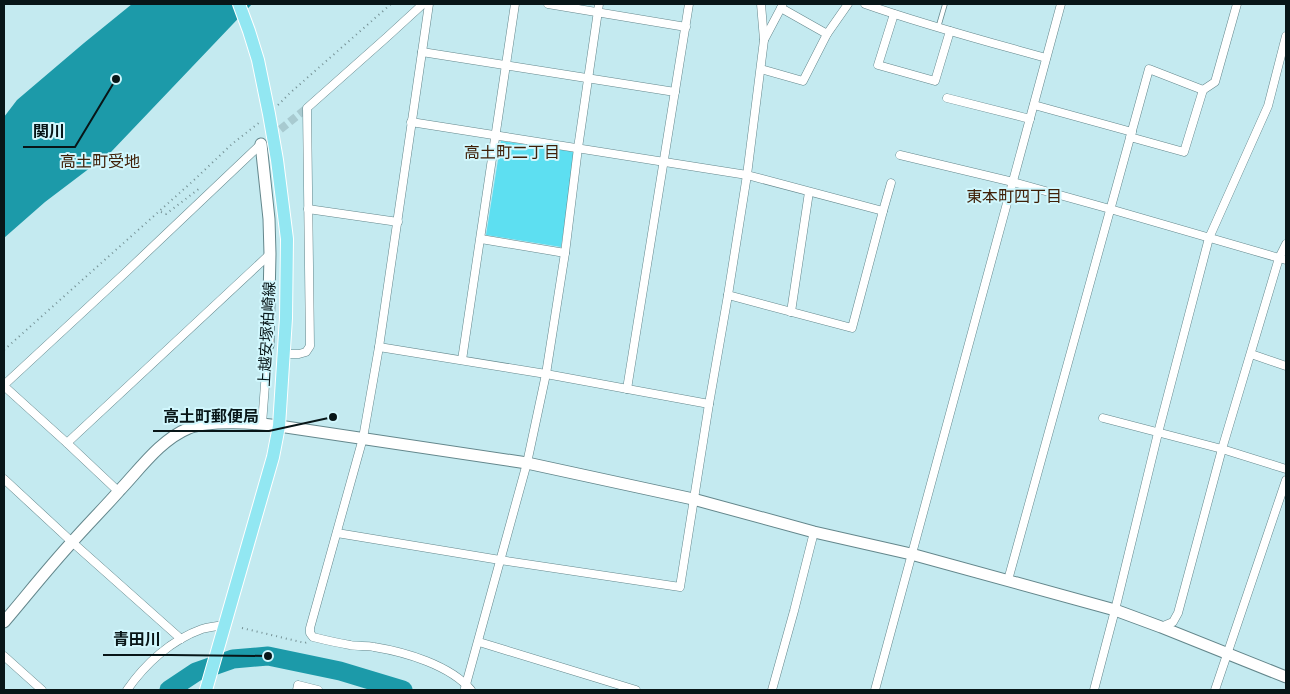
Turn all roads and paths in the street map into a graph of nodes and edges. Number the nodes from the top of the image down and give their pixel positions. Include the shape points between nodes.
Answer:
1 (239, 4) edge
2 (391, 4) edge
3 (423, 4) edge
4 (429, 4) edge
5 (515, 4) edge
6 (548, 4) edge
7 (599, 4) edge
8 (689, 4) edge
9 (761, 4) edge
10 (848, 4) edge
11 (865, 4) edge
12 (945, 4) edge
13 (1061, 4) edge
14 (1237, 4) edge
15 (782, 6) edge
16 (598, 12) junction
17 (894, 14) junction
18 (686, 27) junction
19 (938, 28) junction
20 (950, 31) junction
21 (828, 34) junction
22 (1286, 36) edge
23 (764, 40) junction
24 (422, 52) junction
25 (1046, 58) junction
26 (506, 66) junction
27 (761, 69) junction
28 (588, 78) junction
29 (1202, 90) junction
30 (675, 92) junction
31 (946, 98) dead end
32 (1034, 106) junction
33 (269, 114) junction
34 (1030, 119) junction
35 (411, 122) junction
36 (1131, 134) junction
37 (496, 135) junction
38 (262, 144) joint
39 (578, 148) junction
40 (900, 155) dead end
41 (663, 161) junction
42 (747, 175) junction
43 (1013, 182) junction
44 (891, 183) dead end
45 (201, 188) dead end
46 (809, 192) junction
47 (308, 209) junction
48 (1110, 209) junction
49 (884, 211) junction
50 (161, 212) dead end
51 (398, 222) junction
52 (1209, 238) junction
53 (481, 239) junction
54 (1286, 244) edge
55 (564, 253) junction
56 (270, 254) junction
57 (1283, 260) edge
58 (728, 295) junction
59 (791, 312) junction
60 (268, 345) joint
61 (379, 347) junction
62 (4, 350) edge
63 (283, 354) junction
64 (1250, 354) junction
65 (462, 360) junction
66 (1286, 366) edge
67 (546, 374) junction
68 (4, 385) edge
69 (627, 389) junction
70 (709, 404) junction
71 (1103, 418) dead end
72 (262, 424) junction
73 (280, 426) junction
74 (1158, 433) junction
75 (363, 438) junction
76 (68, 443) junction
77 (1222, 449) junction
78 (528, 463) junction
79 (1286, 469) edge
80 (4, 479) edge
81 (1286, 480) edge
82 (119, 492) junction
83 (694, 499) junction
84 (814, 532) junction
85 (337, 533) junction
86 (72, 542) junction
87 (911, 554) junction
88 (500, 560) junction
89 (1008, 580) junction
90 (1115, 610) junction
91 (4, 622) edge
92 (225, 625) junction
93 (1161, 627) junction
94 (242, 628) dead end
95 (312, 637) junction
96 (182, 639) junction
97 (479, 642) junction
98 (1228, 653) junction
99 (4, 656) edge
100 (1286, 677) edge
101 (207, 687) edge
102 (467, 688) edge
103 (42, 690) edge
104 (128, 690) edge
105 (297, 690) edge
106 (318, 690) edge
107 (636, 690) edge
108 (772, 690) edge
109 (875, 690) edge
110 (1094, 690) edge
111 (1215, 690) edge

1 - 33 main road, 上越安塚柏崎線 via 254,46
2 - 33 path
3 - 47 street via 307,108
4 - 24 street
5 - 26 street
6 - 16 street
7 - 16 street
8 - 18 street
9 - 23 street
10 - 21 street
11 - 17 street
12 - 19 lane
13 - 25 street
14 - 29 street via 1215,82
15 - 21 street
15 - 23 street
16 - 18 street
16 - 28 street
17 - 19 street
17 - 20 street via 878,65 935,81
18 - 30 street
19 - 20 street
20 - 25 street
21 - 27 street via 803,81
22 - 52 street via 1268,106
23 - 27 street
24 - 26 street
24 - 35 street
25 - 32 street
26 - 28 street
26 - 37 street
27 - 42 street
28 - 30 street
28 - 39 street
29 - 36 street via 1184,152
29 - 36 street via 1149,69
30 - 41 street
31 - 34 street
32 - 34 street
32 - 36 street
33 - 62 path
33 - 63 main road, 上越安塚柏崎線 via 287,240
34 - 43 street
35 - 37 street
35 - 51 street
36 - 48 street
37 - 39 street
37 - 53 street
38 - 56 street
38 - 68 street
39 - 41 street
39 - 55 street
40 - 43 street
41 - 42 street
41 - 69 street
42 - 46 street
42 - 58 street
43 - 48 street
43 - 87 street
44 - 49 street
45 - 50 path via 166,214
46 - 49 street
46 - 59 street
47 - 51 street
47 - 63 street via 310,346 306,352
48 - 52 street
48 - 89 street
49 - 59 street via 852,328
51 - 61 street
52 - 57 street
52 - 74 street
53 - 55 street
53 - 65 street
54 - 57 street
55 - 67 street
56 - 60 street
56 - 76 street
57 - 64 street
58 - 59 street
58 - 70 street
60 - 72 street
61 - 65 street
61 - 75 street
63 - 73 main road, 上越安塚柏崎線
64 - 66 street
64 - 77 street
65 - 67 street
67 - 69 street
67 - 78 street
68 - 76 street
69 - 70 street
70 - 83 street
71 - 74 street
72 - 73 street
72 - 82 street via 215,424 188,428 169,439
73 - 75 street
73 - 92 main road, 上越安塚柏崎線
74 - 77 street
74 - 90 street
75 - 78 street
75 - 85 street
76 - 82 street
77 - 79 street
77 - 93 street via 1178,613 1173,622
78 - 83 street
78 - 88 street
80 - 86 street
81 - 98 street
82 - 86 street
83 - 84 street
83 - 88 street via 680,587
84 - 87 street
84 - 108 street
85 - 88 street
85 - 95 street via 310,628
86 - 91 street
86 - 96 street
87 - 89 street
87 - 109 street
88 - 97 street
89 - 90 street
90 - 93 street
90 - 110 street
92 - 96 street via 203,628
92 - 101 main road, 上越安塚柏崎線
93 - 98 street
94 - 95 path via 305,643
95 - 102 street via 353,646 373,646 422,660 453,674
96 - 104 street via 145,668
97 - 102 street
97 - 107 street
98 - 100 street
98 - 111 street
99 - 103 street
105 - 106 street via 298,685

